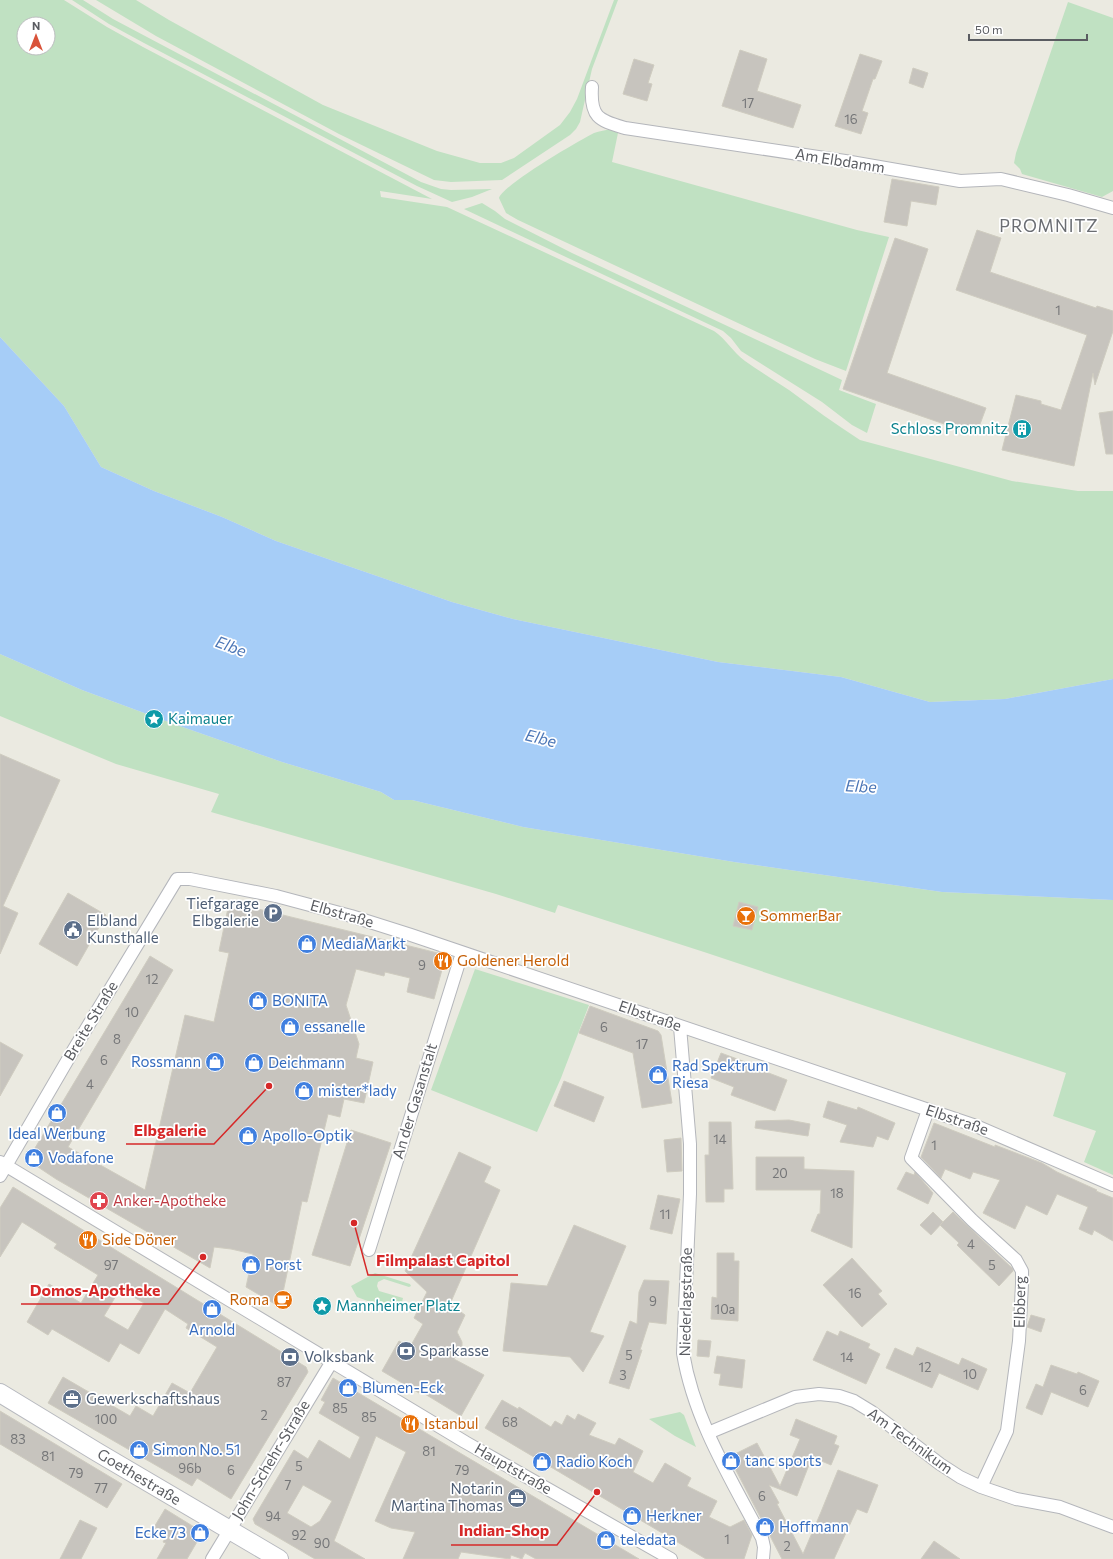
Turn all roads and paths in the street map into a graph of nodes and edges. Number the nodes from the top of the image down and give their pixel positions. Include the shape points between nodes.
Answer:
1 (592, 87) dead end
2 (1113, 208) edge
3 (177, 879) joint
4 (462, 953) junction
5 (680, 1027) junction
6 (928, 1110) junction
7 (3, 1163) edge
8 (0, 1176) edge
9 (1113, 1185) edge
10 (369, 1250) dead end
11 (331, 1362) junction
12 (0, 1393) edge
13 (708, 1432) junction
14 (981, 1487) junction
15 (1113, 1527) edge
16 (229, 1530) junction
17 (212, 1559) edge
18 (279, 1559) edge
19 (671, 1559) edge
20 (763, 1559) edge

1 - 2 street, Am Elbdamm via 593,106 599,118 626,128 960,181 1001,179
3 - 4 street, Elbstraße via 190,879 276,896 351,916
3 - 7 street, Breite Straße
4 - 5 street, Elbstraße
4 - 10 street, An der Gasanstalt
5 - 6 street, Elbstraße
5 - 13 street, Niederlagstraße via 690,1144 683,1353 688,1377
6 - 9 street, Elbstraße via 993,1133
6 - 14 street, Elbberg via 911,1158 1016,1260 1022,1271 1018,1341 1007,1431
7 - 8 street, Breite Straße
7 - 11 street, Hauptstraße
11 - 16 street, John-Schehr-Straße
11 - 19 street, Hauptstraße via 465,1442
12 - 16 main road, Goethestraße
13 - 14 street, Am Technikum via 795,1397 819,1394 839,1396 854,1401 872,1412 940,1464
13 - 20 street, Niederlagstraße via 762,1538
14 - 15 street, Am Technikum via 1016,1499 1060,1507
16 - 17 street, John-Schehr-Straße
16 - 18 main road, Goethestraße

